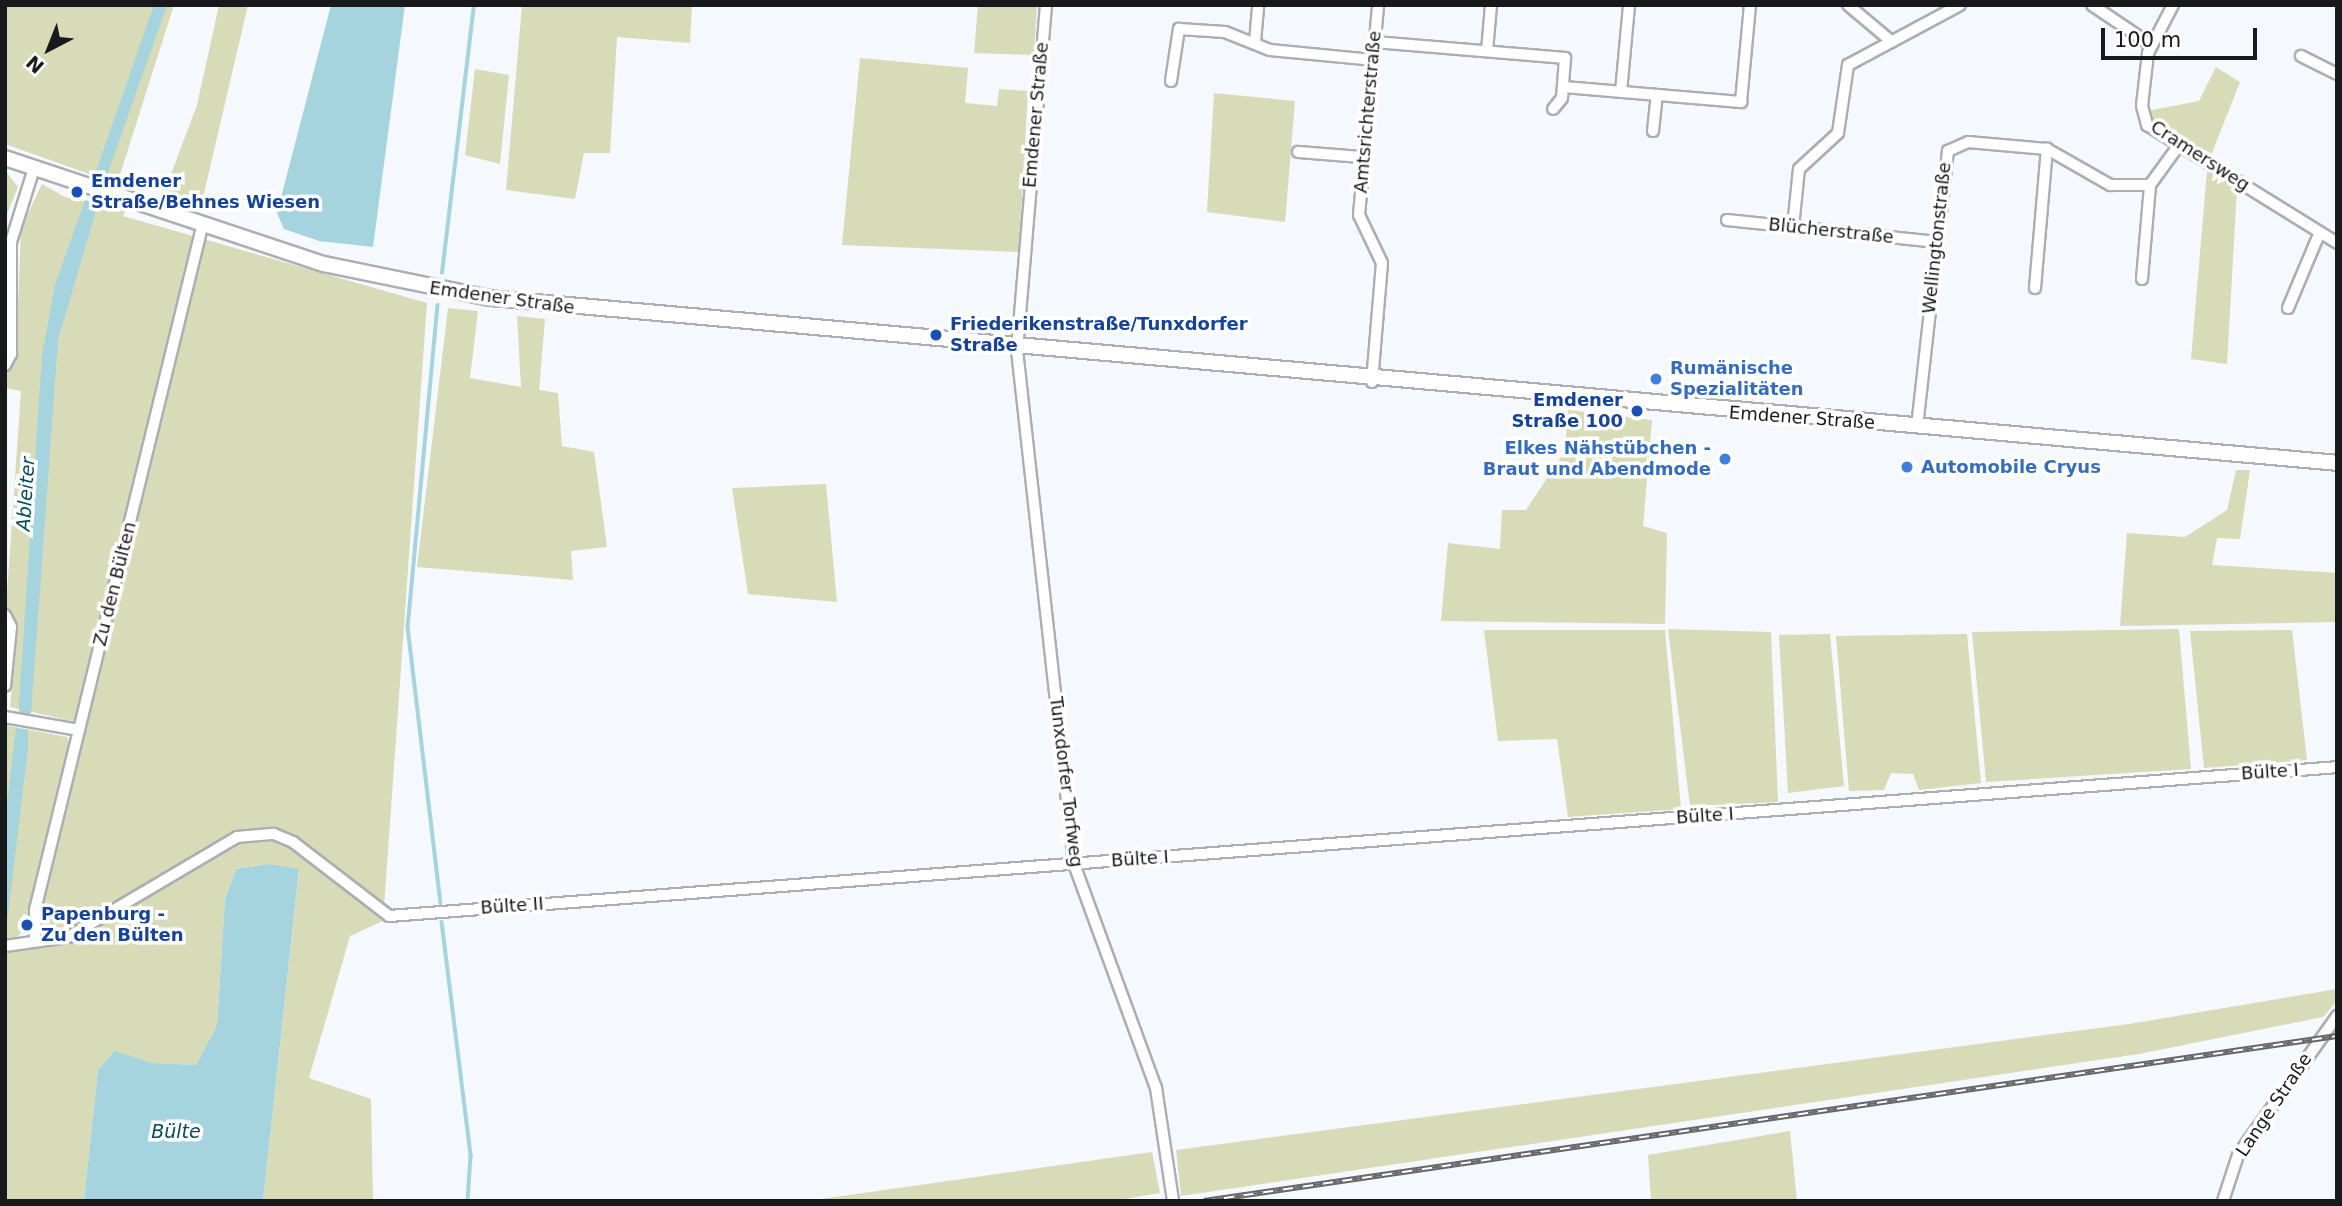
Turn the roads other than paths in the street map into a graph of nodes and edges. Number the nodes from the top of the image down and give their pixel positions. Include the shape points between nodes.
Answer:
1 (1046, 5) edge
2 (1258, 5) edge
3 (1378, 5) edge
4 (1491, 5) edge
5 (1629, 5) edge
6 (1750, 5) edge
7 (1848, 5) edge
8 (1960, 5) edge
9 (2092, 5) edge
10 (2173, 5) edge
11 (1255, 42) junction
12 (1375, 42) junction
13 (1892, 42) junction
14 (2150, 44) junction
15 (1487, 51) junction
16 (2301, 56) dead end
17 (1373, 60) junction
18 (2337, 74) edge
19 (1171, 81) dead end
20 (1563, 87) junction
21 (1621, 92) junction
22 (1657, 95) junction
23 (1553, 109) dead end
24 (1653, 131) dead end
25 (2179, 145) junction
26 (2047, 149) junction
27 (1298, 152) dead end
28 (1362, 157) junction
29 (5, 158) edge
30 (34, 168) junction
31 (2150, 184) junction
32 (1727, 220) dead end
33 (202, 227) junction
34 (1793, 227) junction
35 (2320, 232) junction
36 (1935, 242) junction
37 (2337, 243) edge
38 (2142, 279) dead end
39 (8, 281) edge
40 (2035, 288) dead end
41 (2288, 308) dead end
42 (1017, 350) junction
43 (5, 365) edge
44 (1372, 382) junction
45 (1917, 427) junction
46 (2337, 463) edge
47 (5, 615) edge
48 (5, 686) edge
49 (5, 717) edge
50 (79, 730) junction
51 (2337, 767) edge
52 (1074, 864) junction
53 (34, 941) junction
54 (5, 946) edge
55 (2337, 1016) edge
56 (1173, 1201) edge
57 (2223, 1201) edge

1 - 42 street, Emdener Straße
2 - 11 street
3 - 12 street, Amtsrichterstraße
4 - 15 street
5 - 21 street
6 - 22 street via 1741,102
7 - 13 street
8 - 13 street
9 - 14 street
10 - 14 street, Cramersweg
11 - 17 street via 1270,50
11 - 19 street via 1225,32 1179,29
12 - 15 street
12 - 17 street, Amtsrichterstraße
13 - 34 street via 1848,65 1838,133 1799,169
14 - 25 street, Cramersweg via 2142,106 2147,125
15 - 20 street via 1565,58
16 - 18 street
17 - 28 street, Amtsrichterstraße
20 - 21 street
20 - 23 street
21 - 22 street
22 - 24 street
25 - 31 street
25 - 35 street, Cramersweg
26 - 31 street, Wellingtonstraße via 2110,185
26 - 36 street, Wellingtonstraße via 1955,144 1942,168
26 - 40 street
27 - 28 street
28 - 44 street, Amtsrichterstraße via 1359,215 1382,262
29 - 30 street, Emdener Straße
30 - 33 street, Emdener Straße
30 - 39 street via 16,212
31 - 38 street
32 - 34 street, Blücherstraße
33 - 42 street, Emdener Straße via 324,264 477,296
33 - 50 street, Zu den Bülten
34 - 36 street, Blücherstraße
35 - 37 street, Cramersweg
35 - 41 street
36 - 45 street, Wellingtonstraße
39 - 43 street
42 - 44 street, Emdener Straße
42 - 52 street, Tunxdorfer Torfweg
44 - 45 street, Emdener Straße
45 - 46 street, Emdener Straße
47 - 48 street via 11,627
49 - 50 street
50 - 53 street, Zu den Bülten via 35,910
51 - 52 street, Bülte I
52 - 53 street, Bülte II via 388,916 293,842 261,835 237,837 68,937
52 - 56 street, Tunxdorfer Torfweg via 1156,1087
53 - 54 street, Bülte II
55 - 57 street, Lange Straße via 2238,1155

